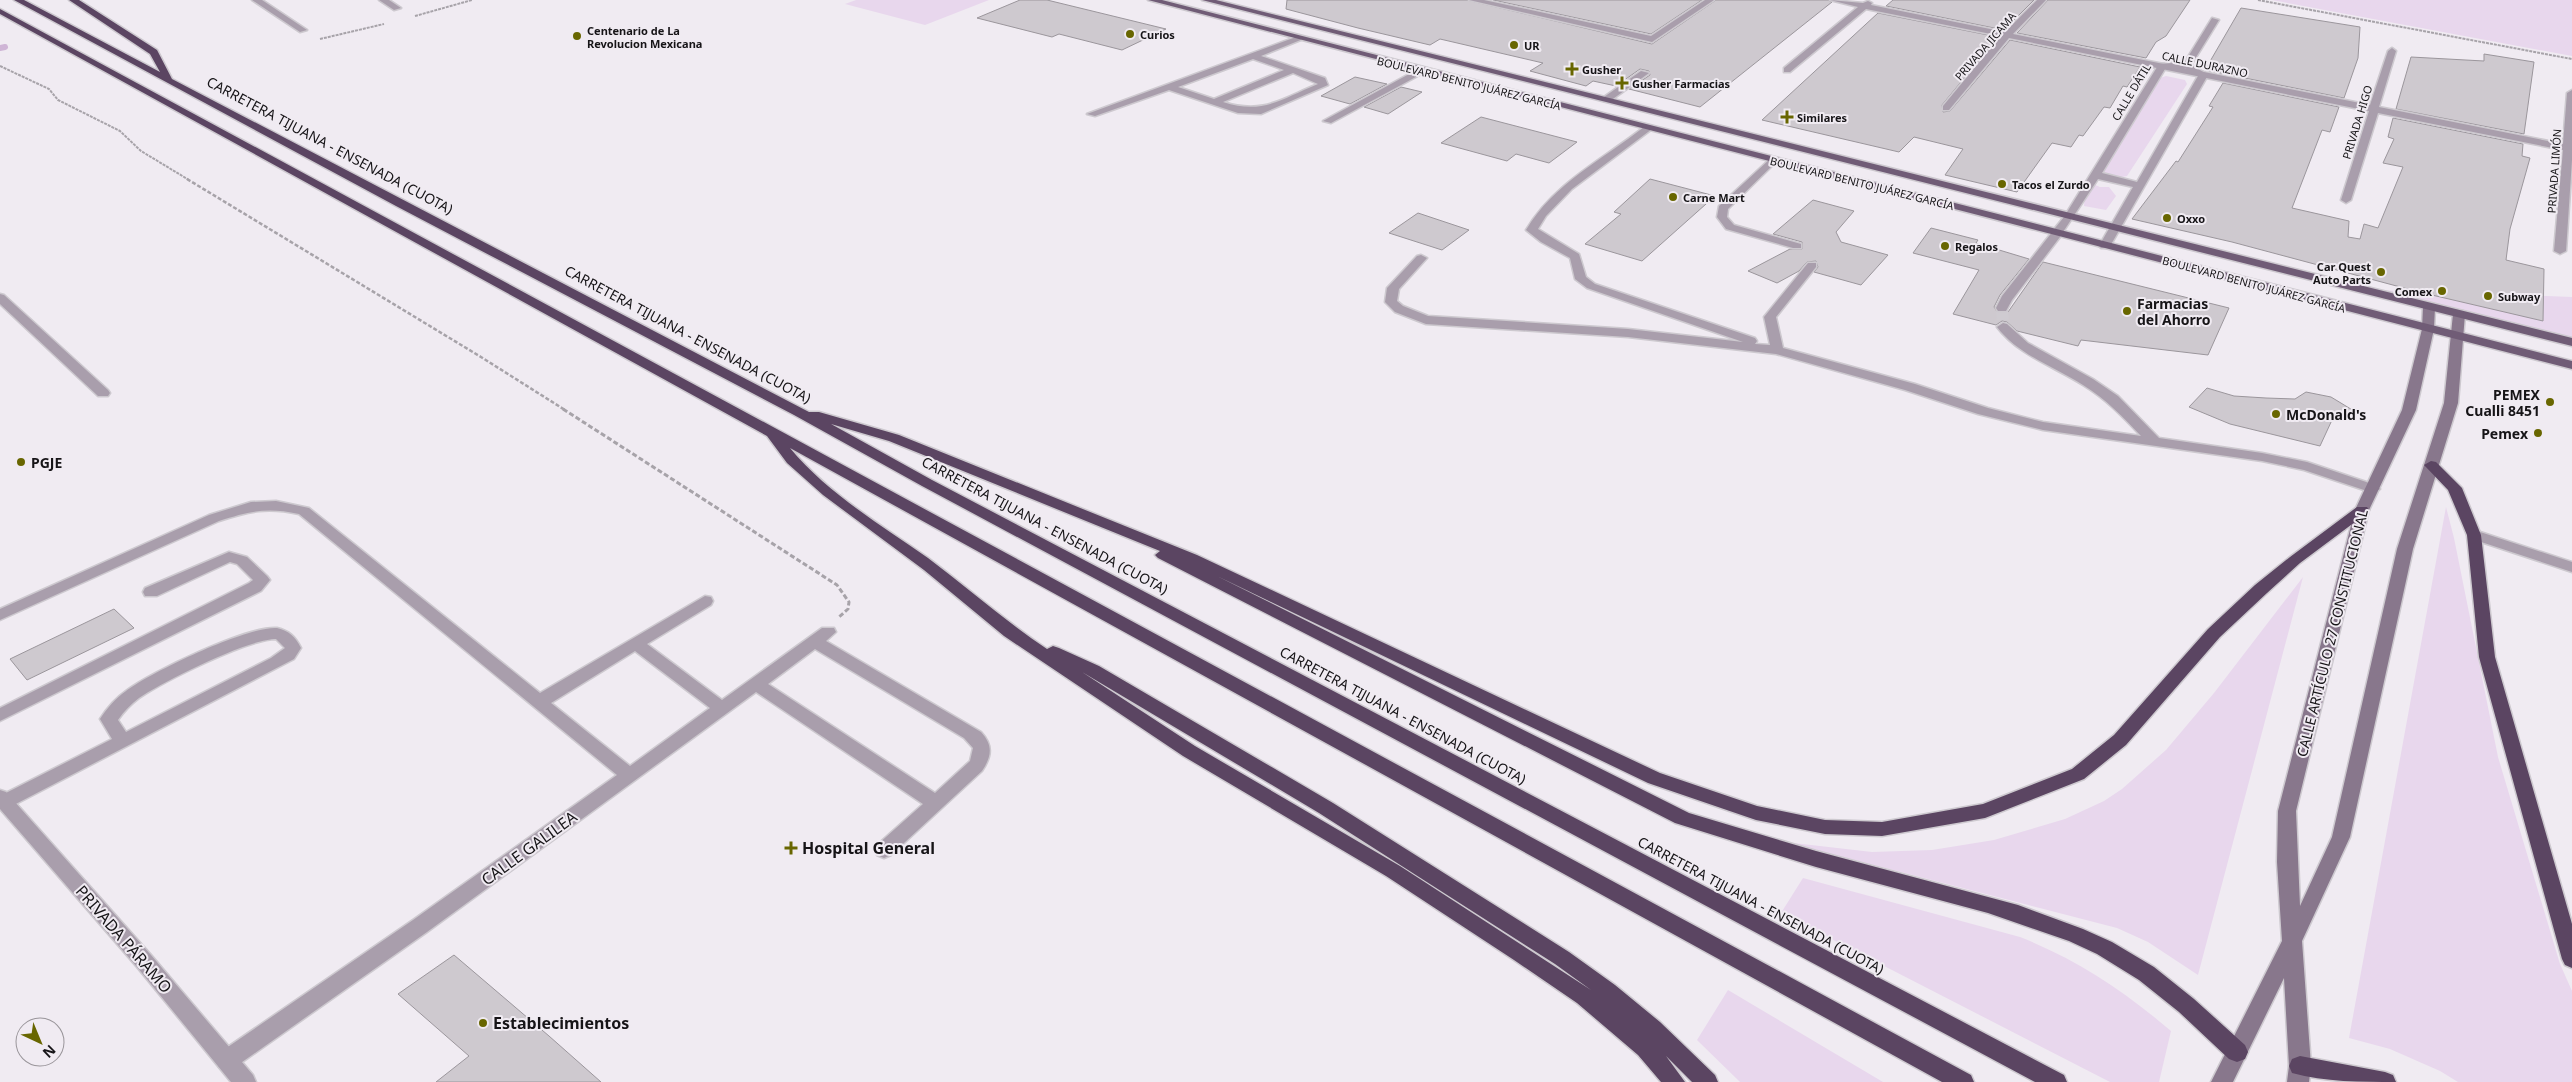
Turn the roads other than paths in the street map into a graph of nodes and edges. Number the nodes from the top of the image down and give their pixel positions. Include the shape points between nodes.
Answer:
1 (18, 0) edge
2 (73, 0) edge
3 (256, 0) edge
4 (383, 0) edge
5 (1152, 0) edge
6 (1206, 0) edge
7 (1473, 0) edge
8 (1500, 0) edge
9 (1710, 0) edge
10 (1834, 0) edge
11 (2042, 0) edge
12 (1868, 3) edge
13 (1488, 4) junction
14 (397, 8) dead end
15 (0, 11) edge
16 (2215, 20) dead end
17 (303, 30) dead end
18 (2006, 35) junction
19 (1299, 39) junction
20 (2392, 51) dead end
21 (1253, 56) junction
22 (2187, 65) junction
23 (2162, 66) junction
24 (1292, 70) junction
25 (1422, 70) junction
26 (1787, 70) dead end
27 (1644, 73) dead end
28 (2203, 75) junction
29 (168, 78) junction
30 (1169, 87) junction
31 (2572, 92) edge
32 (1607, 99) junction
33 (1214, 102) junction
34 (1946, 108) dead end
35 (2374, 109) junction
36 (1092, 114) dead end
37 (1328, 121) dead end
38 (1647, 128) junction
39 (2570, 148) edge
40 (1771, 161) junction
41 (2096, 175) junction
42 (2141, 186) junction
43 (2346, 200) dead end
44 (2069, 218) junction
45 (2114, 229) junction
46 (2057, 233) junction
47 (1797, 246) dead end
48 (2105, 246) junction
49 (2560, 252) dead end
50 (1421, 258) dead end
51 (1812, 265) dead end
52 (0, 298) edge
53 (2429, 307) junction
54 (2002, 308) tunnel mouth
55 (2459, 314) junction
56 (2003, 327) tunnel mouth
57 (2428, 329) junction
58 (2459, 337) junction
59 (2572, 342) edge
60 (1776, 350) junction
61 (2572, 365) edge
62 (103, 394) dead end
63 (799, 412) junction
64 (767, 430) junction
65 (2154, 442) junction
66 (2431, 465) junction
67 (2373, 489) junction
68 (2362, 510) junction
69 (1074, 511) junction
70 (2474, 535) junction
71 (2572, 567) edge
72 (151, 592) dead end
73 (705, 601) dead end
74 (0, 615) edge
75 (1010, 632) junction
76 (637, 644) junction
77 (756, 684) junction
78 (539, 702) junction
79 (722, 708) junction
80 (0, 715) edge
81 (123, 741) junction
82 (629, 776) junction
83 (2, 800) edge
84 (936, 803) junction
85 (884, 850) dead end
86 (2292, 941) junction
87 (2572, 959) edge
88 (2237, 1052) junction
89 (227, 1060) junction
90 (2299, 1074) edge
91 (245, 1082) edge
92 (1674, 1082) edge
93 (1707, 1082) edge
94 (1963, 1082) edge
95 (2056, 1082) edge
96 (2222, 1082) edge
97 (2385, 1082) edge

1 - 29 highway, CARRETERA TIJUANA - ENSENADA (CUOTA)
2 - 29 highway via 154,52
3 - 17 street
4 - 14 street
5 - 19 main road, BOULEVARD BENITO JUÁREZ GARCÍA
6 - 32 main road, BOULEVARD BENITO JUÁREZ GARCÍA
7 - 13 street
8 - 13 street
9 - 13 street via 1652,39
10 - 12 street, CALLE DURAZNO
11 - 18 street, PRIVADA JICAMA
12 - 18 street, CALLE DURAZNO
12 - 26 street
15 - 64 highway
16 - 22 street
18 - 23 street, CALLE DURAZNO
18 - 34 street, PRIVADA JICAMA
19 - 21 street
19 - 25 main road, BOULEVARD BENITO JUÁREZ GARCÍA
20 - 35 street, PRIVADA HIGO
21 - 24 street
21 - 30 street
22 - 23 street, CALLE DÁTIL
22 - 28 street
23 - 28 street, CALLE DURAZNO
23 - 41 street, CALLE DÁTIL
24 - 33 street
24 - 33 street via 1322,80 1323,85 1257,112 1245,112
25 - 37 street
25 - 38 main road, BOULEVARD BENITO JUÁREZ GARCÍA
27 - 32 street
28 - 35 street, CALLE DURAZNO
28 - 42 street
29 - 63 highway, CARRETERA TIJUANA - ENSENADA (CUOTA) via 400,204
30 - 33 street
30 - 36 street
31 - 39 street, PRIVADA LIMÓN
32 - 44 main road, BOULEVARD BENITO JUÁREZ GARCÍA
35 - 39 street, CALLE DURAZNO
35 - 43 street, PRIVADA HIGO
38 - 40 main road, BOULEVARD BENITO JUÁREZ GARCÍA
38 - 60 street via 1554,198 1532,230 1574,256 1581,279 1591,286
39 - 49 street, PRIVADA LIMÓN
40 - 46 main road, BOULEVARD BENITO JUÁREZ GARCÍA
40 - 47 street via 1723,208 1722,217 1730,227
41 - 42 street
41 - 44 street, CALLE DÁTIL
42 - 45 street
44 - 45 main road, BOULEVARD BENITO JUÁREZ GARCÍA
44 - 46 street, CALLE DÁTIL
45 - 48 street
45 - 53 main road, BOULEVARD BENITO JUÁREZ GARCÍA
46 - 48 main road, BOULEVARD BENITO JUÁREZ GARCÍA
46 - 54 street, CALLE DÁTIL
48 - 57 main road, BOULEVARD BENITO JUÁREZ GARCÍA
50 - 60 street via 1392,288 1392,302 1405,312 1426,320 1620,332
51 - 60 street via 1770,317
52 - 62 street
53 - 55 main road, BOULEVARD BENITO JUÁREZ GARCÍA
53 - 57 main road, CALLE ARTÍCULO 27 CONSTITUCIONAL
55 - 58 main road, CALLE ARTÍCULO 27 CONSTITUCIONAL
55 - 59 main road, BOULEVARD BENITO JUÁREZ GARCÍA
56 - 65 street via 2024,346 2113,400
57 - 58 main road, BOULEVARD BENITO JUÁREZ GARCÍA
57 - 67 main road, CALLE ARTÍCULO 27 CONSTITUCIONAL via 2409,410
58 - 61 main road, BOULEVARD BENITO JUÁREZ GARCÍA
58 - 66 main road, CALLE ARTÍCULO 27 CONSTITUCIONAL via 2450,403
60 - 65 street via 2043,426
63 - 69 highway via 894,438
63 - 95 highway, CARRETERA TIJUANA - ENSENADA (CUOTA)
64 - 75 highway via 792,460 828,492
64 - 94 highway
65 - 67 street via 2307,466
66 - 70 highway via 2455,488
66 - 86 main road, CALLE ARTÍCULO 27 CONSTITUCIONAL via 2405,549 2341,837
67 - 68 main road, CALLE ARTÍCULO 27 CONSTITUCIONAL
68 - 69 highway via 2261,589 2214,633 2120,740 2078,774 1985,811 1882,829 1825,827 1756,813 1654,778 1270,593
68 - 86 main road, CALLE ARTÍCULO 27 CONSTITUCIONAL via 2287,811
69 - 88 highway via 1682,818 1756,844 2016,912 2078,935 2133,964 2187,1006
70 - 71 street
70 - 87 highway via 2487,657
72 - 80 street via 229,558 242,560 262,580 255,587
73 - 76 street
74 - 78 street via 214,518 251,506 276,505 304,511
75 - 92 highway via 1189,752 1393,872 1521,954 1584,997 1638,1042
75 - 93 highway via 1093,670 1183,722 1326,808 1562,958 1653,1029
76 - 78 street
76 - 79 street
77 - 79 street, CALLE GALILEA
77 - 84 street
77 - 84 street, CALLE GALILEA via 821,637 977,738 983,756 972,771
78 - 82 street
79 - 82 street, CALLE GALILEA
81 - 81 street via 277,662 293,648 289,640 274,633 251,637 137,691 109,719
81 - 83 street
82 - 89 street, CALLE GALILEA
83 - 89 street, PRIVADA PÁRAMO
84 - 85 street
86 - 88 main road, CALLE ARTÍCULO 27 CONSTITUCIONAL
86 - 90 main road, CALLE ARTÍCULO 27 CONSTITUCIONAL
88 - 96 main road, CALLE ARTÍCULO 27 CONSTITUCIONAL
89 - 91 street, PRIVADA PÁRAMO
90 - 97 highway

